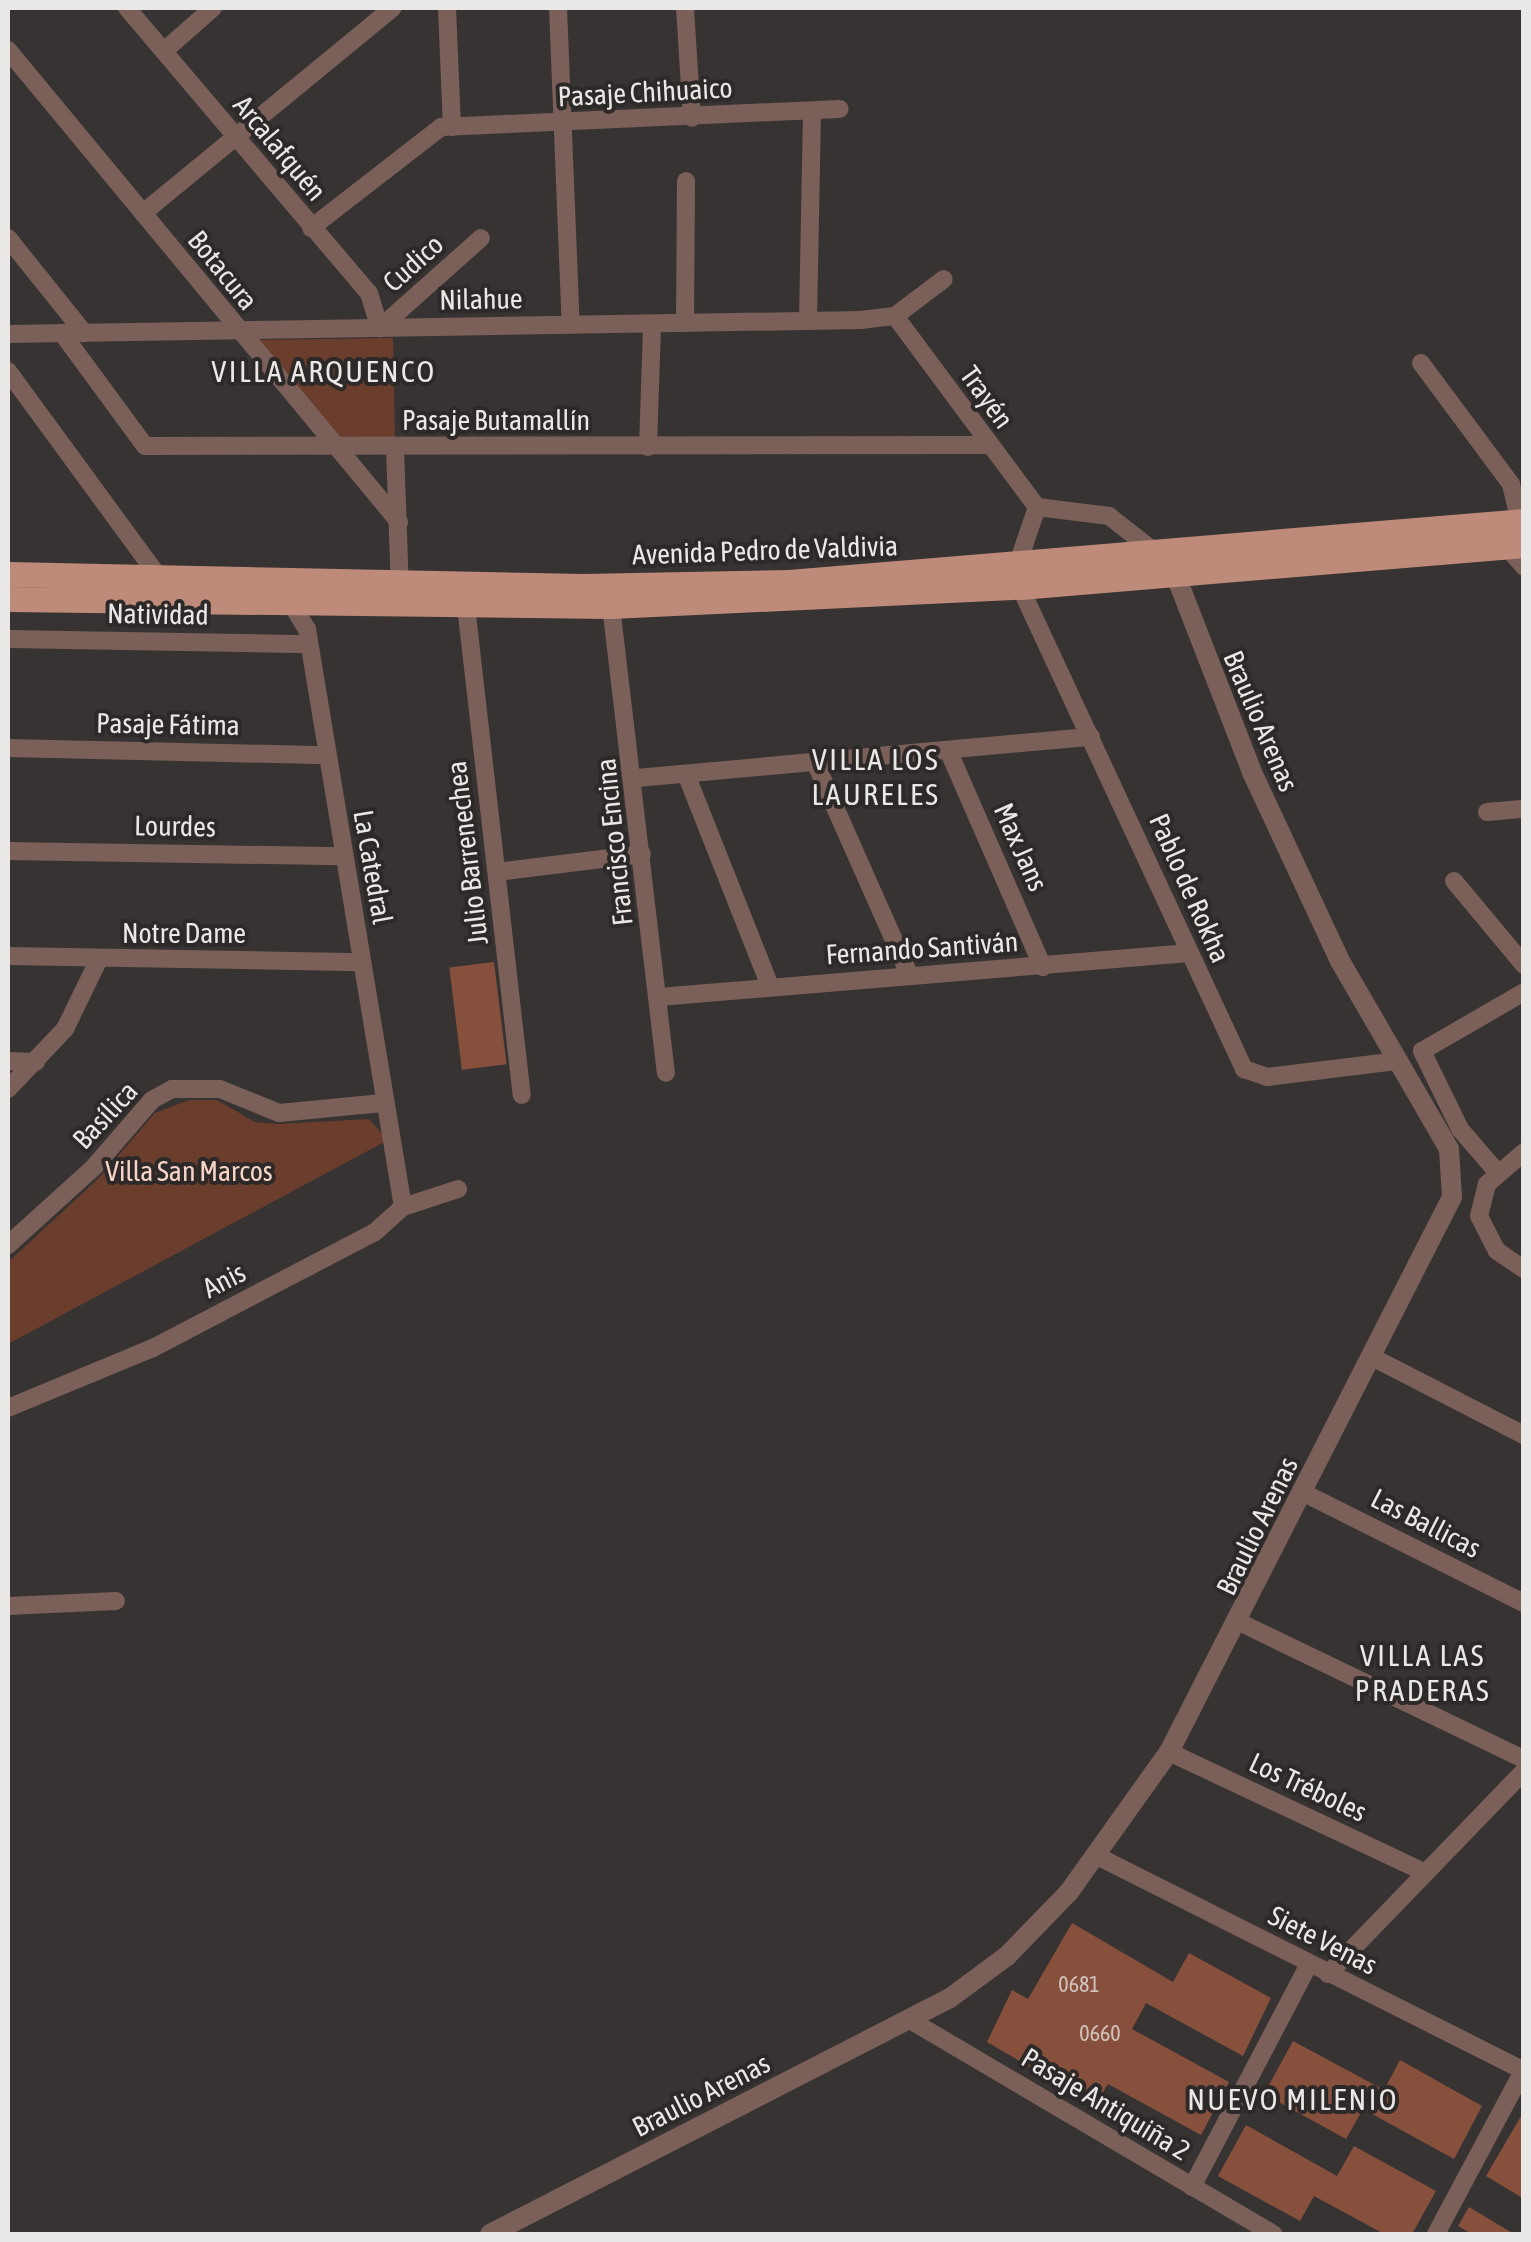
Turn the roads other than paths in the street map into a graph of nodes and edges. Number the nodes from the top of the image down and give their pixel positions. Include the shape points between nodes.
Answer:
1 (126, 8) edge
2 (213, 8) edge
3 (392, 8) edge
4 (448, 8) edge
5 (558, 8) edge
6 (685, 8) edge
7 (8, 50) edge
8 (164, 51) junction
9 (840, 109) dead end
10 (812, 111) junction
11 (692, 118) junction
12 (567, 123) junction
13 (452, 127) junction
14 (235, 136) junction
15 (686, 181) dead end
16 (142, 213) junction
17 (310, 228) junction
18 (8, 238) edge
19 (481, 238) dead end
20 (944, 280) dead end
21 (895, 316) junction
22 (808, 321) junction
23 (685, 323) junction
24 (652, 324) junction
25 (571, 325) junction
26 (380, 328) junction
27 (237, 330) junction
28 (84, 332) junction
29 (62, 333) junction
30 (8, 334) edge
31 (1421, 363) dead end
32 (8, 371) edge
33 (988, 446) junction
34 (648, 447) junction
35 (395, 448) junction
36 (338, 450) junction
37 (1037, 507) junction
38 (398, 522) junction
39 (1518, 534) edge
40 (1166, 561) junction
41 (1524, 567) edge
42 (8, 574) edge
43 (159, 577) junction
44 (1019, 577) junction
45 (400, 592) junction
46 (8, 599) edge
47 (290, 602) junction
48 (321, 602) junction
49 (466, 606) junction
50 (610, 606) junction
51 (308, 636) junction
52 (8, 638) edge
53 (1091, 737) junction
54 (8, 748) edge
55 (948, 750) junction
56 (326, 755) junction
57 (815, 762) junction
58 (686, 774) junction
59 (636, 778) junction
60 (1524, 809) edge
61 (1486, 812) dead end
62 (8, 851) edge
63 (642, 854) junction
64 (342, 856) junction
65 (497, 872) junction
66 (1454, 881) dead end
67 (1189, 952) junction
68 (8, 956) edge
69 (98, 959) junction
70 (361, 962) junction
71 (1524, 964) edge
72 (1043, 967) junction
73 (910, 976) junction
74 (770, 986) junction
75 (1524, 992) edge
76 (660, 997) junction
77 (8, 1061) edge
78 (1398, 1061) junction
79 (36, 1062) junction
80 (666, 1073) dead end
81 (8, 1089) edge
82 (522, 1095) dead end
83 (384, 1108) junction
84 (1523, 1153) edge
85 (1497, 1172) junction
86 (458, 1189) dead end
87 (403, 1207) junction
88 (8, 1245) edge
89 (1524, 1269) edge
90 (1372, 1356) junction
91 (8, 1408) edge
92 (1524, 1435) edge
93 (1304, 1493) junction
94 (116, 1601) dead end
95 (1524, 1603) edge
96 (8, 1606) edge
97 (1240, 1622) junction
98 (1169, 1752) junction
99 (1524, 1758) edge
100 (1524, 1770) edge
101 (1098, 1856) junction
102 (1424, 1872) junction
103 (1308, 1964) junction
104 (1328, 1974) junction
105 (910, 2020) junction
106 (1523, 2071) edge
107 (1192, 2187) junction
108 (1266, 2232) edge
109 (490, 2234) edge
110 (1436, 2234) edge

1 - 8 street, Arcalafquén
2 - 8 street
3 - 14 street
4 - 13 street
5 - 12 street
6 - 11 street
7 - 16 street, Botacura
8 - 14 street, Arcalafquén
9 - 10 street, Pasaje Chihuaico
10 - 11 street, Pasaje Chihuaico
10 - 22 street
11 - 12 street, Pasaje Chihuaico
12 - 13 street, Pasaje Chihuaico
12 - 25 street
13 - 17 street via 430,132
14 - 16 street
14 - 17 street, Arcalafquén
15 - 23 street
16 - 27 street, Botacura
17 - 26 street, Arcalafquén via 369,294
18 - 28 street
19 - 26 street, Cudico
20 - 21 street
21 - 22 street, Nilahue
21 - 33 street, Trayén
22 - 23 street, Nilahue
23 - 24 street, Nilahue
24 - 25 street, Nilahue
24 - 34 street
25 - 26 street, Nilahue
26 - 27 street, Nilahue
27 - 28 street, Nilahue
27 - 36 street, Botacura
28 - 29 street, Nilahue
29 - 30 street, Nilahue
29 - 36 street, Pasaje Butamallín via 145,446
31 - 39 street via 1510,484
32 - 43 street
33 - 34 street, Pasaje Butamallín
33 - 37 street, Trayén
34 - 35 street, Pasaje Butamallín
35 - 36 street, Pasaje Butamallín
35 - 38 street
36 - 38 street, Botacura
37 - 40 street via 1109,516
37 - 44 street
38 - 45 street
39 - 40 main road, Avenida Pedro de Valdivia
39 - 41 street
40 - 44 main road, Avenida Pedro de Valdivia
40 - 78 street, Braulio Arenas via 1340,961
42 - 43 main road, Avenida Pedro de Valdivia
43 - 45 main road, Avenida Pedro de Valdivia
44 - 45 main road, Avenida Pedro de Valdivia
44 - 50 main road, Avenida Pedro de Valdivia
44 - 53 street, Pablo de Rokha
45 - 48 main road, Avenida Pedro de Valdivia
45 - 49 main road, Avenida Pedro de Valdivia
46 - 47 main road, Avenida Pedro de Valdivia
47 - 48 main road, Avenida Pedro de Valdivia
47 - 51 street, La Catedral
48 - 51 street
49 - 50 main road, Avenida Pedro de Valdivia
49 - 65 street, Julio Barrenechea
50 - 59 street, Francisco Encina
51 - 52 street, Natividad
51 - 56 street, La Catedral
53 - 55 street
53 - 67 street, Pablo de Rokha
54 - 56 street, Pasaje Fátima
55 - 57 street
55 - 72 street, Max Jans
56 - 64 street, La Catedral
57 - 58 street
57 - 73 street
58 - 59 street
58 - 74 street
59 - 63 street, Francisco Encina
60 - 61 street
62 - 64 street, Lourdes
63 - 65 street
63 - 76 street, Francisco Encina
64 - 70 street, La Catedral
65 - 82 street, Julio Barrenechea
66 - 71 street
67 - 72 street, Fernando Santiván
67 - 78 street, Pablo de Rokha via 1251,1074
68 - 69 street, Notre Dame
69 - 70 street, Notre Dame
69 - 79 street via 64,1029
70 - 83 street, La Catedral
72 - 73 street, Fernando Santiván
73 - 74 street, Fernando Santiván
74 - 76 street, Fernando Santiván
75 - 85 street via 1422,1050 1460,1129
76 - 80 street, Francisco Encina
77 - 79 street
78 - 90 street, Braulio Arenas via 1450,1148 1456,1179
79 - 81 street
83 - 87 street, La Catedral
83 - 88 street, Basílica via 279,1114 220,1089 172,1089 152,1100 94,1166
84 - 85 street
85 - 89 street via 1482,1200 1483,1234
86 - 87 street, Anis
87 - 91 street, Anis via 376,1232 153,1348
90 - 92 street
90 - 93 street, Braulio Arenas
93 - 95 street, Las Ballicas
93 - 97 street, Braulio Arenas
94 - 96 street
97 - 98 street, Braulio Arenas
97 - 99 street
98 - 101 street, Braulio Arenas
98 - 102 street, Los Tréboles
100 - 102 street
101 - 103 street, Siete Venas
101 - 105 street, Braulio Arenas via 987,1974
102 - 104 street
103 - 104 street, Siete Venas
103 - 107 street
104 - 106 street, Siete Venas
105 - 107 street, Pasaje Antiquiña 2
105 - 109 street, Braulio Arenas
106 - 110 street
107 - 108 street, Pasaje Antiquiña 2

